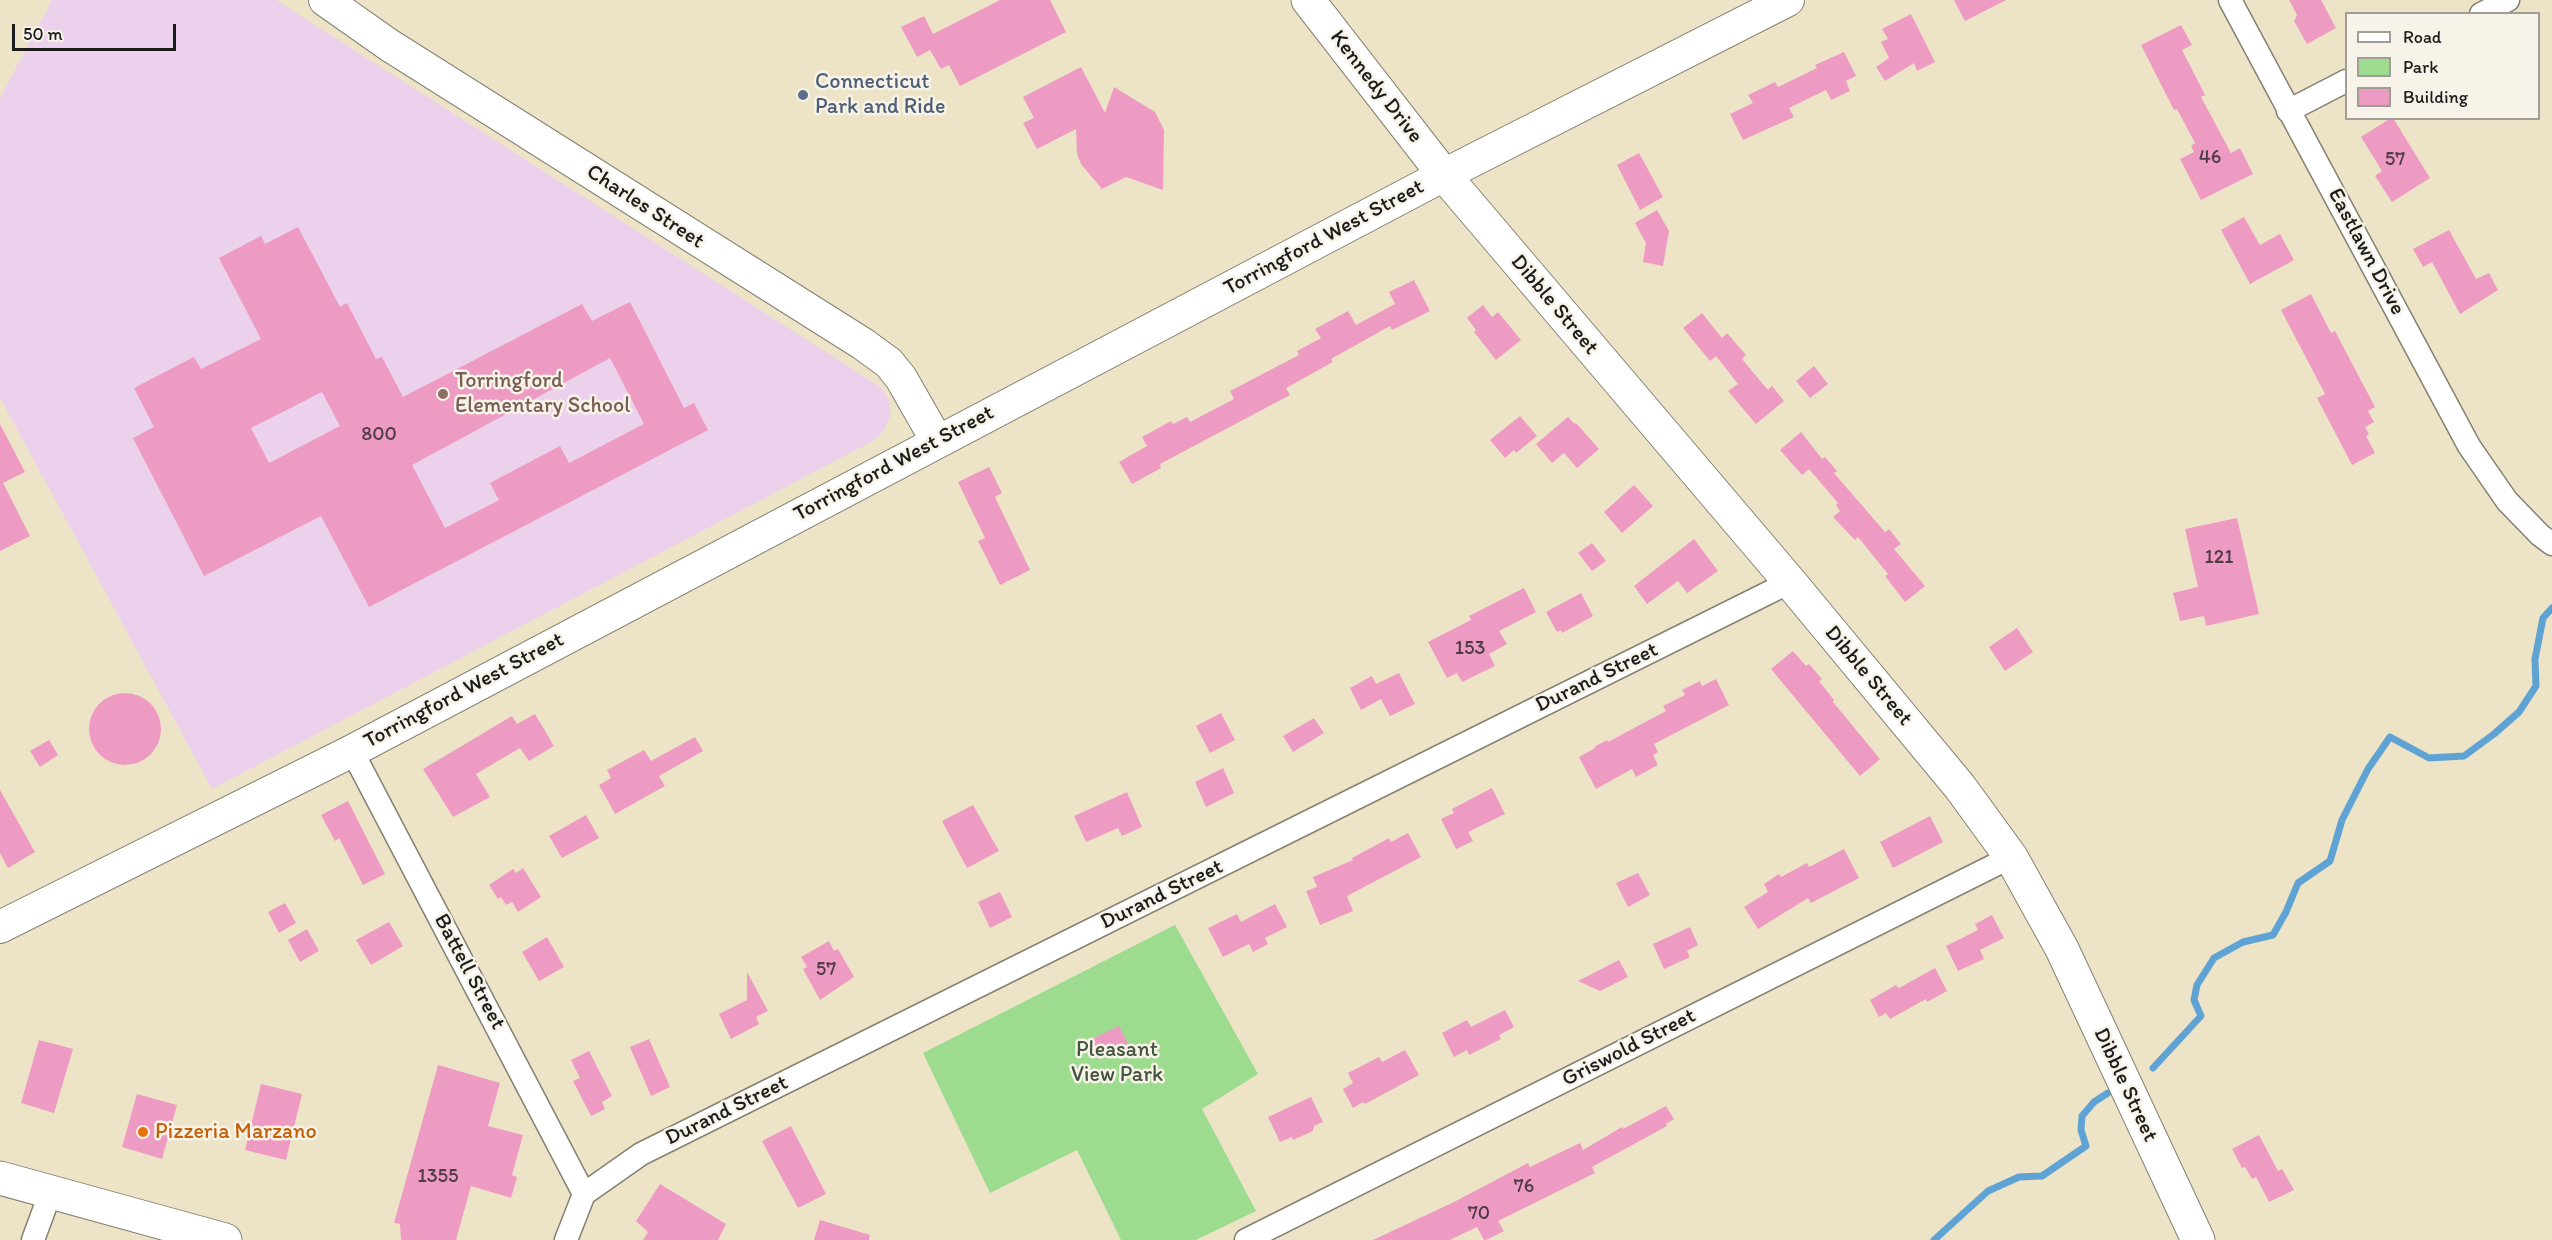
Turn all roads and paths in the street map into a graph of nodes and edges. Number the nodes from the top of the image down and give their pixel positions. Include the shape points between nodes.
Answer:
1 (325, 0) edge
2 (1308, 0) edge
3 (1788, 0) edge
4 (2230, 0) edge
5 (2508, 0) edge
6 (2485, 12) edge
7 (2345, 82) edge
8 (2288, 111) junction
9 (1444, 175) junction
10 (937, 441) junction
11 (2552, 544) edge
12 (1790, 582) junction
13 (352, 751) junction
14 (2011, 857) junction
15 (0, 927) edge
16 (0, 1178) edge
17 (51, 1191) junction
18 (584, 1194) junction
19 (33, 1240) edge
20 (225, 1240) edge
21 (566, 1240) edge
22 (1246, 1240) edge
23 (2198, 1240) edge

1 - 10 main road, Charles Street via 389,45 863,344 889,363 901,378
2 - 9 main road, Kennedy Drive
3 - 9 main road, Torringford West Street
4 - 8 street, Eastlawn Drive
5 - 6 street
7 - 8 street
8 - 11 street, Eastlawn Drive via 2469,446 2507,501
9 - 10 main road, Torringford West Street
9 - 12 main road, Dibble Street
10 - 13 main road, Torringford West Street
12 - 14 main road, Dibble Street via 1960,787
12 - 18 street, Durand Street via 641,1154
13 - 15 main road, Torringford West Street
13 - 18 street, Battell Street
14 - 22 street, Griswold Street
14 - 23 main road, Dibble Street via 2061,949
16 - 17 main road
17 - 19 street
17 - 20 main road
18 - 21 street

